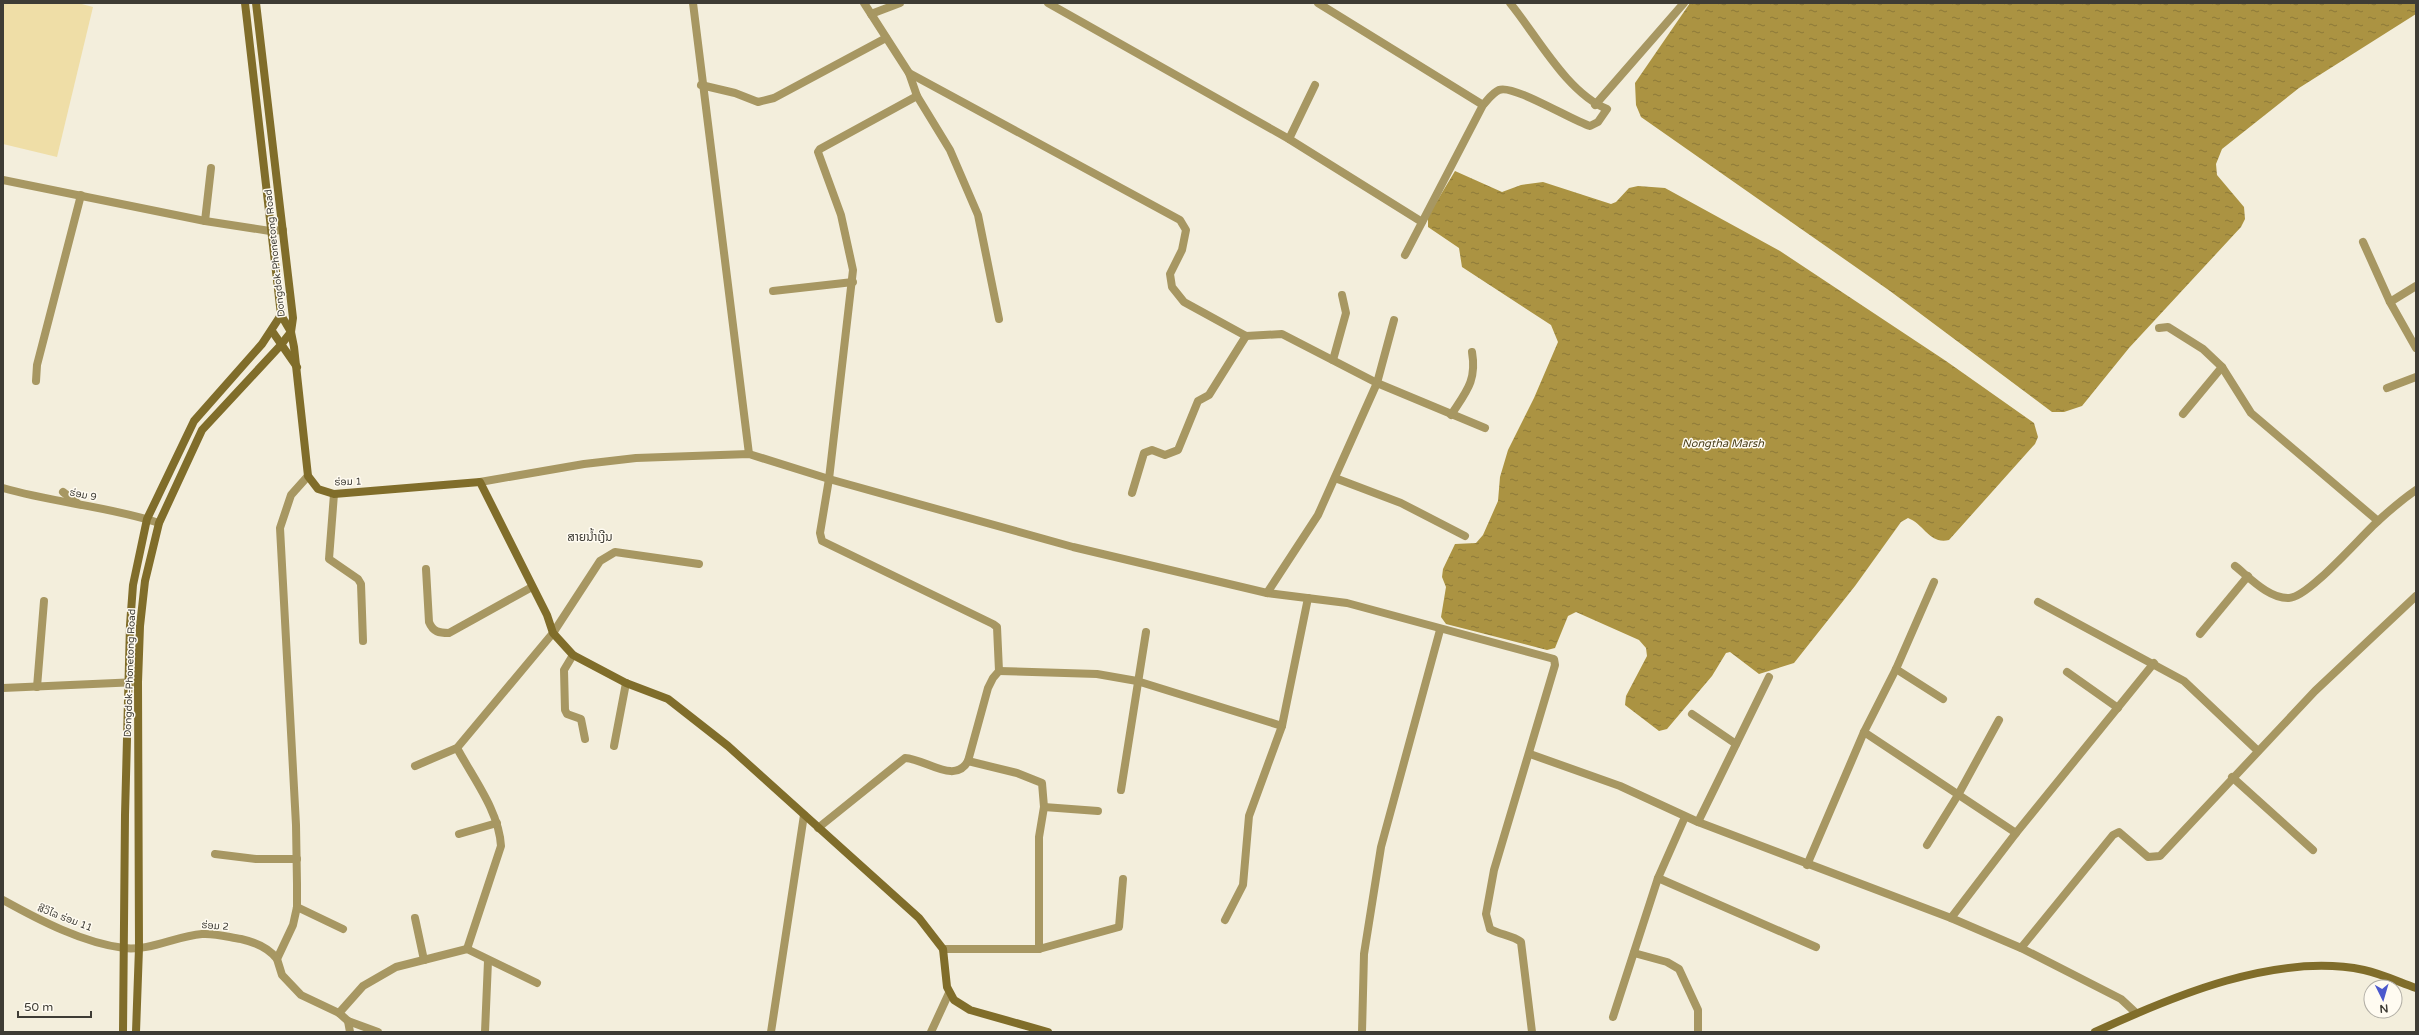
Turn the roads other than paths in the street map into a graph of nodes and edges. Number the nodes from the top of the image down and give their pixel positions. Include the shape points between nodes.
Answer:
1 (245, 3) edge
2 (256, 3) edge
3 (693, 3) edge
4 (864, 3) edge
5 (900, 3) edge
6 (1048, 3) edge
7 (1318, 3) edge
8 (1510, 3) edge
9 (1684, 3) edge
10 (871, 14) junction
11 (886, 38) junction
12 (909, 73) junction
13 (701, 85) junction
14 (1315, 85) dead end
15 (917, 96) junction
16 (1483, 105) junction
17 (1596, 105) junction
18 (1289, 139) junction
19 (211, 168) dead end
20 (3, 180) edge
21 (81, 195) junction
22 (205, 221) junction
23 (1422, 222) junction
24 (270, 230) junction
25 (283, 230) junction
26 (2362, 242) dead end
27 (1405, 255) dead end
28 (853, 282) junction
29 (2416, 286) edge
30 (773, 291) dead end
31 (1342, 295) dead end
32 (2390, 302) junction
33 (281, 315) junction
34 (999, 319) dead end
35 (1394, 320) dead end
36 (2160, 328) dead end
37 (272, 331) junction
38 (290, 332) junction
39 (1246, 336) junction
40 (280, 346) junction
41 (2416, 348) edge
42 (1472, 352) dead end
43 (1333, 360) junction
44 (2222, 367) junction
45 (298, 368) junction
46 (2416, 377) edge
47 (36, 381) dead end
48 (1377, 383) junction
49 (2387, 388) dead end
50 (2183, 414) dead end
51 (1451, 415) junction
52 (1485, 428) dead end
53 (749, 454) junction
54 (308, 476) junction
55 (1335, 478) junction
56 (829, 480) junction
57 (480, 482) junction
58 (3, 488) edge
59 (2416, 490) edge
60 (63, 492) dead end
61 (1132, 493) dead end
62 (334, 494) junction
63 (79, 504) junction
64 (147, 519) junction
65 (2378, 520) junction
66 (159, 523) junction
67 (1465, 536) dead end
68 (699, 564) dead end
69 (2234, 566) dead end
70 (426, 569) dead end
71 (2248, 576) junction
72 (1934, 582) dead end
73 (532, 587) junction
74 (1267, 593) junction
75 (2416, 596) edge
76 (1308, 598) junction
77 (44, 601) dead end
78 (2038, 602) dead end
79 (1440, 630) junction
80 (1146, 632) dead end
81 (552, 633) junction
82 (2200, 634) dead end
83 (363, 641) dead end
84 (573, 655) junction
85 (2154, 663) junction
86 (1896, 669) junction
87 (999, 671) junction
88 (2067, 672) dead end
89 (1770, 676) dead end
90 (1137, 681) junction
91 (138, 682) junction
92 (128, 683) junction
93 (626, 683) junction
94 (37, 687) junction
95 (3, 688) edge
96 (1943, 699) dead end
97 (2118, 708) junction
98 (1692, 714) dead end
99 (1999, 720) dead end
100 (1282, 726) junction
101 (1864, 732) junction
102 (584, 739) dead end
103 (1736, 744) junction
104 (614, 746) dead end
105 (457, 748) junction
106 (2258, 751) junction
107 (1530, 754) junction
108 (968, 761) junction
109 (415, 766) dead end
110 (2232, 777) junction
111 (1121, 790) dead end
112 (1958, 795) junction
113 (1044, 807) junction
114 (1098, 811) dead end
115 (804, 815) junction
116 (1685, 817) junction
117 (1698, 822) junction
118 (496, 823) junction
119 (818, 828) junction
120 (2016, 833) junction
121 (459, 834) dead end
122 (1927, 846) dead end
123 (2313, 850) dead end
124 (215, 854) dead end
125 (297, 859) junction
126 (1806, 865) junction
127 (1658, 878) junction
128 (1123, 879) dead end
129 (3, 900) edge
130 (297, 906) junction
131 (415, 918) dead end
132 (1952, 918) junction
133 (1225, 920) dead end
134 (343, 929) dead end
135 (1816, 947) dead end
136 (123, 948) junction
137 (139, 948) junction
138 (2021, 948) junction
139 (467, 949) junction
140 (943, 949) junction
141 (1039, 949) junction
142 (1634, 953) junction
143 (277, 959) junction
144 (424, 960) junction
145 (488, 961) junction
146 (537, 983) dead end
147 (2416, 988) edge
148 (949, 993) junction
149 (339, 1013) junction
150 (2136, 1013) junction
151 (1613, 1017) dead end
152 (348, 1021) junction
153 (123, 1032) edge
154 (136, 1032) edge
155 (350, 1032) edge
156 (378, 1032) edge
157 (485, 1032) edge
158 (771, 1032) edge
159 (931, 1032) edge
160 (1048, 1032) edge
161 (1362, 1032) edge
162 (1532, 1032) edge
163 (1698, 1032) edge
164 (2095, 1032) edge

1 - 24 main road, Dongdok-Phonetong Road
2 - 25 main road, Dongdok-Phonetong Road
3 - 13 street
4 - 10 street
5 - 10 street
6 - 18 street
7 - 16 street
8 - 17 street via 1573,84
9 - 17 street
10 - 11 street
11 - 12 street
11 - 13 street via 774,98 758,102 735,93
12 - 15 street
12 - 39 street via 1180,220 1186,230 1182,250 1170,274 1172,287 1184,302
13 - 53 street
14 - 18 street
15 - 28 street via 818,152 841,215 853,270
15 - 34 street via 950,150 978,215
16 - 17 street via 1500,89 1508,89 1590,126 1598,122 1607,109
16 - 23 street
18 - 23 street
19 - 22 street
20 - 21 street
21 - 22 street
21 - 47 street via 37,365
22 - 24 street
23 - 27 street
24 - 25 street
24 - 33 main road, Dongdok-Phonetong Road
25 - 38 main road, Dongdok-Phonetong Road via 293,318
26 - 32 street
28 - 30 street
28 - 56 street
29 - 32 street
31 - 43 street via 1346,313
32 - 41 street
33 - 37 main road, Dongdok-Phonetong Road
33 - 38 main road
35 - 48 street
36 - 44 street via 2168,327 2179,333 2203,349
37 - 40 main road
37 - 64 main road, Dongdok-Phonetong Road via 194,421
38 - 40 main road, Dongdok-Phonetong Road
38 - 45 main road
39 - 43 street via 1282,334
39 - 61 street via 1209,395 1198,401 1178,450 1165,455 1152,450 1144,453
40 - 45 main road
40 - 66 main road, Dongdok-Phonetong Road via 202,430
42 - 51 street via 1474,376
43 - 48 street
44 - 50 street
44 - 65 street via 2251,413
45 - 54 main road
46 - 49 street
48 - 51 street
48 - 55 street
51 - 52 street
53 - 56 street
53 - 57 street via 636,458
54 - 62 main road, ຮ່ອມ 1 via 318,489
54 - 125 street via 291,495 280,528
55 - 67 street via 1401,503
55 - 74 street via 1318,515
56 - 74 street via 1074,547
56 - 87 street via 820,533 822,541 993,624 997,627
57 - 62 main road, ຮ່ອມ 1
57 - 73 main road
58 - 63 street, ຮ່ອມ 9 via 33,497
59 - 65 street
60 - 63 street
62 - 83 street via 329,559 358,579 361,584
63 - 64 street, ຮ່ອມ 9
64 - 66 street, ຮ່ອມ 9
64 - 92 main road, Dongdok-Phonetong Road via 133,585
65 - 71 street via 2313,585 2296,598 2287,599 2272,594
66 - 91 main road, Dongdok-Phonetong Road via 145,581
68 - 81 street via 615,552 600,561
69 - 71 street
70 - 73 street via 429,622 431,628 438,633 449,633
71 - 82 street
72 - 86 street
73 - 81 main road
74 - 76 street
75 - 106 street via 2315,691
76 - 79 street via 1347,603
76 - 100 street
77 - 94 street
78 - 85 street
79 - 107 street via 1555,660
79 - 161 street via 1381,847 1364,954
80 - 90 street
81 - 84 main road
81 - 105 street
84 - 93 main road
84 - 102 street via 564,670 565,710 567,714 581,719
85 - 97 street
85 - 106 street via 2184,681
86 - 96 street
86 - 101 street
87 - 90 street via 1097,674
87 - 108 street via 992,678 988,688
88 - 97 street
89 - 103 street
90 - 100 street
90 - 111 street
91 - 92 street
91 - 137 main road, Dongdok-Phonetong Road
92 - 94 street
92 - 136 main road, Dongdok-Phonetong Road
93 - 104 street
93 - 115 main road via 668,699 728,746
94 - 95 street
97 - 120 street
98 - 103 street
99 - 112 street
100 - 133 street via 1249,816 1243,885
101 - 112 street
101 - 126 street
103 - 117 street
105 - 109 street
105 - 118 street
106 - 110 street
107 - 116 street via 1620,786
107 - 162 street via 1494,870 1486,914 1490,929 1521,942
108 - 113 street via 1017,773 1042,783
108 - 119 street via 965,768 957,772 914,758 905,758
110 - 123 street
110 - 138 street via 2160,856 2148,857 2119,832 2113,835
112 - 120 street
112 - 122 street
113 - 114 street
113 - 141 street via 1039,837
115 - 119 main road
115 - 158 street
116 - 117 street
116 - 127 street
117 - 126 street
118 - 121 street
118 - 139 street via 501,846
119 - 140 main road via 919,918
120 - 132 street
124 - 125 street via 256,859
125 - 130 street
126 - 132 street
127 - 135 street
127 - 142 street
128 - 141 street via 1119,927
129 - 136 street, ສີວິໄລ ຮ່ອມ 11 via 40,921
130 - 134 street
130 - 143 street via 289,937
131 - 144 street
132 - 138 street
136 - 137 street, ຮ່ອມ 2
136 - 153 main road, Dongdok-Phonetong Road
137 - 143 street, ຮ່ອມ 2 via 202,934 218,935 248,941 269,950
137 - 154 main road, Dongdok-Phonetong Road
138 - 150 street via 2121,999
139 - 144 street
139 - 145 street
140 - 141 street
140 - 148 main road
142 - 151 street
142 - 163 street via 1667,962 1679,969 1698,1010
143 - 149 street via 282,975 300,995
144 - 149 street via 396,967 369,982
145 - 146 street
145 - 157 street
147 - 150 main road via 2364,970 2321,965 2269,971 2220,983
148 - 159 street
148 - 160 main road via 970,1010
149 - 152 street
150 - 164 main road
152 - 155 street
152 - 156 street

